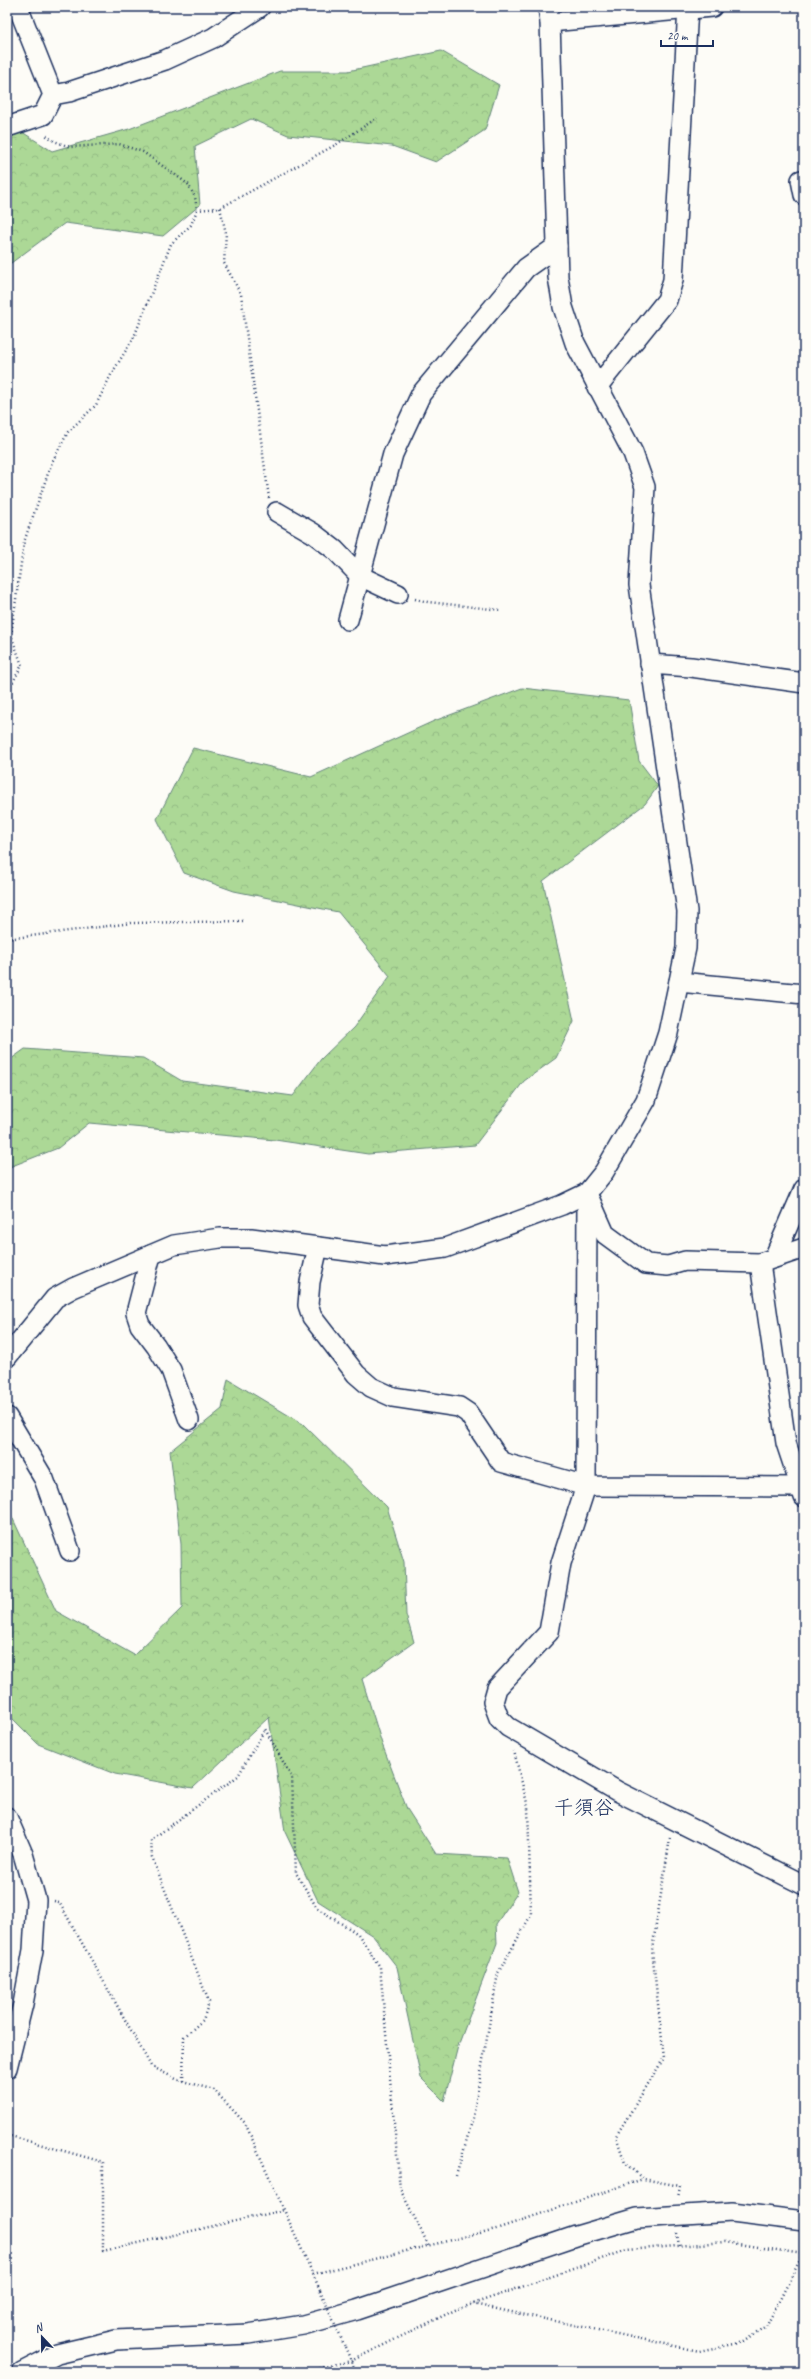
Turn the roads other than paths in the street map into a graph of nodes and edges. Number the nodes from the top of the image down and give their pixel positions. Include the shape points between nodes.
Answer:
1 (18, 7) edge
2 (260, 7) edge
3 (712, 7) edge
4 (688, 8) edge
5 (549, 14) edge
6 (53, 94) junction
7 (7, 127) edge
8 (557, 246) junction
9 (598, 387) junction
10 (277, 512) road end
11 (360, 576) junction
12 (398, 594) road end
13 (348, 620) dead end
14 (650, 664) junction
15 (804, 684) edge
16 (679, 982) junction
17 (804, 994) edge
18 (804, 1189) edge
19 (587, 1193) junction
20 (318, 1247) junction
21 (804, 1248) edge
22 (151, 1255) junction
23 (767, 1261) junction
24 (7, 1357) edge
25 (7, 1417) edge
26 (189, 1420) dead end
27 (586, 1486) junction
28 (802, 1492) edge
29 (70, 1551) dead end
30 (7, 1817) edge
31 (804, 1886) edge
32 (15, 2002) edge
33 (7, 2068) edge
34 (804, 2221) edge
35 (22, 2372) edge

1 - 6 street
2 - 6 street via 214,38 165,60 69,92
3 - 4 street
4 - 5 street
4 - 9 street via 673,280 667,300
5 - 8 street
6 - 7 street via 43,115
8 - 9 street via 558,277 563,307 575,342
8 - 11 street via 526,268 421,394 393,454
9 - 14 street via 633,453 645,487 639,584
10 - 11 street via 335,550
11 - 12 street
11 - 13 street
14 - 15 street via 691,666
14 - 16 street via 687,911 686,948
16 - 17 street
16 - 19 street via 668,1032 646,1100 604,1172
18 - 23 street
19 - 20 street via 562,1205 445,1248 385,1256
19 - 23 street via 605,1234 646,1264 668,1266 685,1262
19 - 27 street
20 - 22 street via 251,1238 220,1238 174,1245
20 - 27 street via 308,1305 312,1317 356,1374 371,1387 393,1397 459,1407 468,1413 502,1462
21 - 23 street
22 - 24 street via 72,1288 55,1298
22 - 26 street via 136,1313 140,1325 171,1370
23 - 28 street via 786,1443
25 - 29 street via 44,1479
27 - 28 street
27 - 31 street via 561,1563 549,1632 498,1688 494,1702 500,1718 508,1728 617,1791
30 - 32 street via 23,1854 36,1900 33,1950
32 - 33 street
34 - 35 street via 732,2212 637,2218 576,2236 358,2310 303,2325 248,2334 116,2340 57,2354

